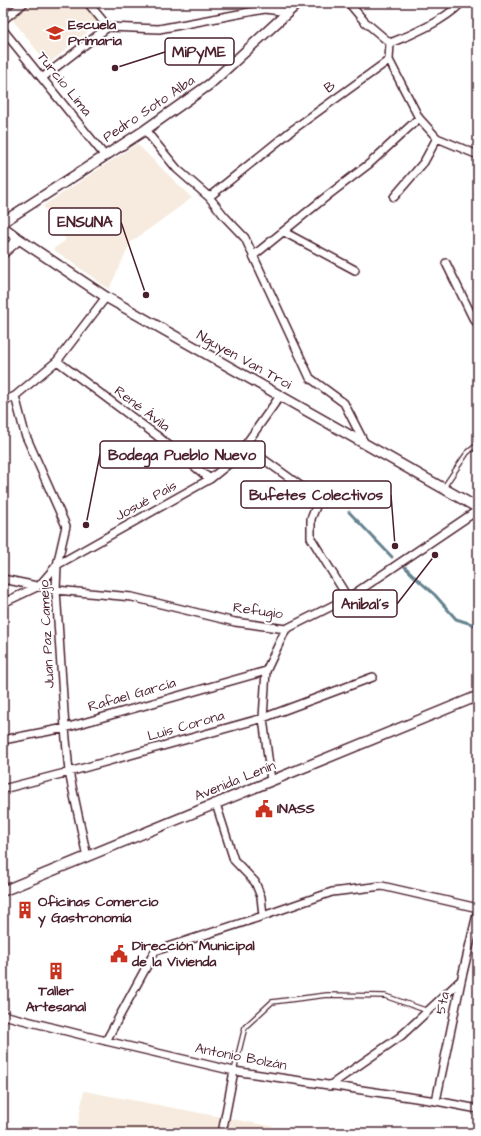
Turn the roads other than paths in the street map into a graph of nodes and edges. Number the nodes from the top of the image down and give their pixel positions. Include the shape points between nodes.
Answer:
1 (24, 3) edge
2 (88, 3) edge
3 (298, 3) edge
4 (349, 3) edge
5 (460, 3) edge
6 (288, 12) junction
7 (3, 20) edge
8 (108, 27) junction
9 (3, 30) edge
10 (390, 43) junction
11 (389, 60) junction
12 (42, 78) junction
13 (419, 118) junction
14 (144, 130) junction
15 (437, 138) junction
16 (478, 155) edge
17 (105, 156) junction
18 (209, 197) junction
19 (394, 197) dead end
20 (3, 222) edge
21 (3, 227) edge
22 (284, 232) junction
23 (19, 239) junction
24 (3, 253) edge
25 (253, 256) junction
26 (446, 263) dead end
27 (355, 270) dead end
28 (106, 298) junction
29 (478, 324) edge
30 (57, 361) junction
31 (15, 396) junction
32 (280, 396) junction
33 (3, 401) edge
34 (365, 444) junction
35 (478, 444) edge
36 (245, 446) junction
37 (210, 479) junction
38 (443, 488) junction
39 (478, 509) edge
40 (57, 565) junction
41 (3, 579) edge
42 (39, 586) junction
43 (56, 590) junction
44 (348, 598) junction
45 (3, 603) edge
46 (286, 630) junction
47 (266, 671) junction
48 (373, 677) dead end
49 (478, 696) edge
50 (263, 718) junction
51 (65, 728) junction
52 (3, 740) edge
53 (69, 772) junction
54 (271, 781) junction
55 (3, 789) edge
56 (216, 804) junction
57 (87, 857) junction
58 (3, 892) edge
59 (478, 909) edge
60 (263, 916) junction
61 (461, 981) junction
62 (428, 1011) junction
63 (3, 1015) edge
64 (106, 1041) junction
65 (234, 1071) junction
66 (329, 1086) junction
67 (436, 1102) junction
68 (478, 1109) edge
69 (222, 1133) edge

1 - 7 street
2 - 8 street
3 - 6 street, Pedro Soto Alba
4 - 10 street via 364,21
5 - 10 street via 455,9 413,35
6 - 8 street via 265,9 159,29
6 - 14 street, Pedro Soto Alba via 210,84
8 - 12 street
9 - 12 street, Turcio Lima
10 - 11 street
11 - 13 street
11 - 18 street, B via 291,131
12 - 17 street, Turcio Lima
13 - 15 street
13 - 22 street via 369,164
14 - 17 street, Pedro Soto Alba
14 - 18 street via 177,169
15 - 16 street
15 - 19 street via 424,162
17 - 20 street, Pedro Soto Alba
18 - 25 street via 245,238
21 - 23 street, Nguyen Van Troi
22 - 25 street
22 - 27 street
23 - 24 street
23 - 28 street, Nguyen Van Troi
25 - 34 street via 310,378 344,403
26 - 29 street
28 - 30 street
28 - 32 street, Nguyen Van Troi
30 - 31 street
30 - 37 street, René Ávila
31 - 33 street
31 - 40 street, Juan Paz Camejo via 25,434 66,526
32 - 34 street, Nguyen Van Troi
32 - 36 street, Josué País
34 - 38 street, Nguyen Van Troi
35 - 38 lane via 467,453
36 - 37 street, Josué País via 236,458
36 - 44 street via 319,499 311,519 311,538
37 - 40 street, Josué País
38 - 39 street, Nguyen Van Troi
39 - 44 street, Refugio
40 - 42 street, Josué País
40 - 43 street, Juan Paz Camejo
41 - 42 street, Refugio
42 - 43 street, Refugio
42 - 45 street, Josué País
43 - 46 street, Refugio via 132,597 235,622
43 - 51 street, Juan Paz Camejo
44 - 46 street, Refugio
46 - 47 street
47 - 50 street
47 - 51 street, Rafael García
48 - 50 street, Luis Corona
49 - 54 street, Avenida Lenín
50 - 53 street, Luis Corona
50 - 54 street
51 - 52 street, Rafael García
51 - 53 street, Juan Paz Camejo
53 - 55 street, Luis Corona
53 - 57 street, Juan Paz Camejo
54 - 56 street, Avenida Lenín
56 - 57 street, Avenida Lenín
56 - 60 street via 234,860 255,882 261,897
57 - 58 street, Avenida Lenín
59 - 60 street via 382,886 332,892
59 - 61 street, 5ta
60 - 64 street via 155,951
61 - 62 street
61 - 67 street, 5ta
62 - 65 lane via 385,996 327,995 272,1002 245,1027
62 - 66 street via 401,1036
63 - 64 street, Antonio Bolzán
64 - 65 street, Antonio Bolzán
65 - 66 street, Antonio Bolzán
65 - 69 street
66 - 67 street, Antonio Bolzán
67 - 68 street, Antonio Bolzán

